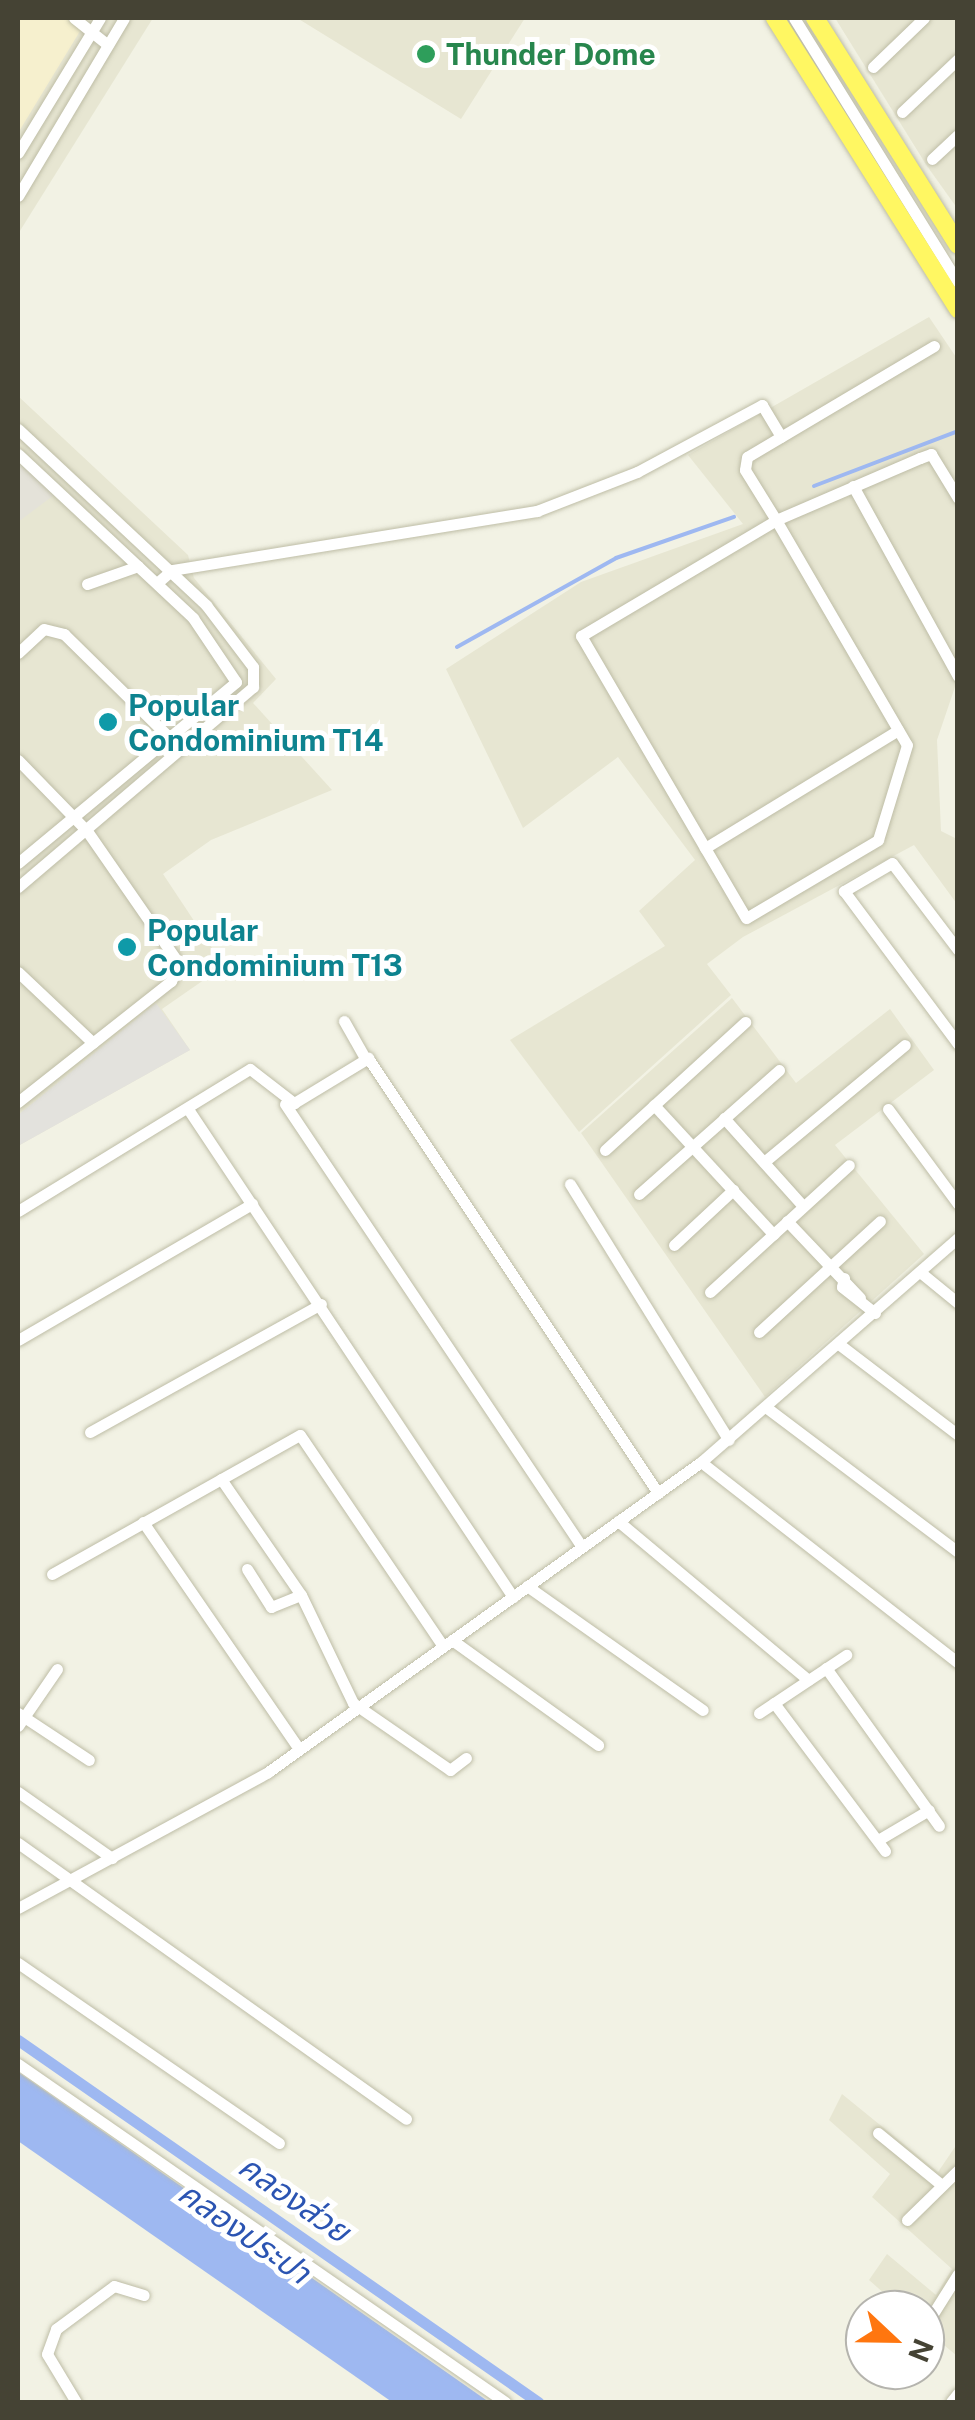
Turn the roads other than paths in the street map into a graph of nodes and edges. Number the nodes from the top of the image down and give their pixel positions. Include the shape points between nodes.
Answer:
1 (74, 18) edge
2 (103, 18) edge
3 (775, 18) edge
4 (794, 18) edge
5 (814, 18) edge
6 (924, 18) edge
7 (121, 22) edge
8 (91, 33) junction
9 (108, 45) junction
10 (958, 59) edge
11 (873, 66) dead end
12 (902, 112) dead end
13 (958, 135) edge
14 (18, 153) edge
15 (932, 159) dead end
16 (18, 196) edge
17 (958, 245) edge
18 (958, 283) edge
19 (958, 309) edge
20 (934, 346) dead end
21 (18, 429) edge
22 (780, 437) junction
23 (18, 454) edge
24 (54, 463) junction
25 (42, 476) junction
26 (853, 486) junction
27 (958, 498) edge
28 (776, 520) junction
29 (138, 566) junction
30 (172, 570) junction
31 (157, 583) junction
32 (87, 584) dead end
33 (18, 653) edge
34 (958, 676) edge
35 (236, 682) junction
36 (253, 688) junction
37 (898, 730) junction
38 (172, 741) junction
39 (18, 760) edge
40 (76, 818) junction
41 (87, 831) junction
42 (705, 848) junction
43 (18, 863) edge
44 (18, 886) edge
45 (958, 950) edge
46 (18, 972) edge
47 (344, 1021) dead end
48 (745, 1022) dead end
49 (94, 1043) junction
50 (958, 1044) edge
51 (905, 1045) dead end
52 (365, 1058) junction
53 (779, 1070) dead end
54 (18, 1102) edge
55 (285, 1104) junction
56 (654, 1105) junction
57 (888, 1109) dead end
58 (190, 1112) junction
59 (724, 1118) junction
60 (692, 1146) junction
61 (605, 1150) dead end
62 (764, 1162) junction
63 (849, 1165) dead end
64 (570, 1184) dead end
65 (733, 1190) junction
66 (638, 1194) dead end
67 (252, 1204) junction
68 (958, 1204) edge
69 (804, 1206) junction
70 (18, 1210) edge
71 (788, 1221) junction
72 (880, 1221) dead end
73 (773, 1234) junction
74 (958, 1238) edge
75 (674, 1245) dead end
76 (832, 1266) junction
77 (920, 1272) junction
78 (710, 1292) dead end
79 (958, 1303) edge
80 (321, 1304) junction
81 (875, 1313) junction
82 (759, 1332) dead end
83 (18, 1340) edge
84 (840, 1345) junction
85 (767, 1408) junction
86 (90, 1432) dead end
87 (958, 1436) edge
88 (729, 1440) junction
89 (701, 1462) junction
90 (220, 1479) junction
91 (658, 1493) junction
92 (144, 1522) junction
93 (618, 1522) junction
94 (582, 1548) junction
95 (958, 1552) edge
96 (246, 1569) dead end
97 (52, 1574) dead end
98 (527, 1586) junction
99 (301, 1595) junction
100 (513, 1597) junction
101 (447, 1643) junction
102 (846, 1655) dead end
103 (958, 1663) edge
104 (826, 1668) junction
105 (58, 1669) dead end
106 (808, 1680) junction
107 (353, 1703) junction
108 (774, 1703) junction
109 (703, 1710) dead end
110 (759, 1713) dead end
111 (20, 1719) edge
112 (598, 1745) dead end
113 (300, 1749) junction
114 (466, 1758) dead end
115 (90, 1760) dead end
116 (18, 1792) edge
117 (929, 1810) junction
118 (938, 1826) dead end
119 (18, 1842) edge
120 (112, 1858) junction
121 (72, 1879) junction
122 (18, 1908) edge
123 (18, 1963) edge
124 (18, 2064) edge
125 (406, 2119) dead end
126 (878, 2133) dead end
127 (279, 2143) dead end
128 (948, 2177) edge
129 (958, 2187) edge
130 (907, 2220) dead end
131 (144, 2294) dead end
132 (958, 2393) edge
133 (76, 2402) edge
134 (505, 2402) edge
135 (951, 2402) edge

1 - 8 street
2 - 7 street
2 - 8 street
3 - 19 highway
4 - 18 street
5 - 17 highway
6 - 11 street
7 - 9 street
8 - 9 street
8 - 14 street
9 - 16 street
10 - 12 street
13 - 15 street
20 - 22 street
21 - 24 street
22 - 28 street via 747,457 745,470
22 - 30 street via 762,405 638,472 538,511
23 - 25 street
24 - 25 street
24 - 30 street
25 - 29 street
26 - 27 street via 931,454
26 - 28 street
26 - 34 street
28 - 37 street
28 - 42 street via 581,636
29 - 31 street
29 - 32 street
30 - 31 street
30 - 36 street via 253,667
31 - 35 street
33 - 38 street via 44,630 64,634
35 - 36 street
35 - 38 street
36 - 41 street
37 - 42 street
37 - 42 street via 907,745 878,840 746,918
38 - 40 street
39 - 40 street
40 - 41 street
40 - 43 street
41 - 44 street
41 - 49 street via 179,964 171,981
45 - 50 street via 892,863 844,891
46 - 49 street
47 - 52 street
48 - 56 street
49 - 54 street
51 - 62 street
52 - 55 street
52 - 91 street
53 - 59 street
55 - 58 street via 250,1069
55 - 94 street
56 - 60 street
56 - 61 street
57 - 68 street
58 - 67 street
58 - 70 street
59 - 60 street
59 - 62 street
60 - 65 street
60 - 66 street
62 - 69 street
63 - 69 street
64 - 88 street
65 - 73 street
65 - 75 street
67 - 80 street
67 - 83 street
69 - 71 street
71 - 73 street
71 - 76 street
72 - 76 street
73 - 78 street
74 - 77 street
76 - 81 street
76 - 82 street
77 - 79 street
77 - 81 street
80 - 86 street
80 - 100 street
81 - 84 street
84 - 85 street
84 - 87 street
85 - 88 street
85 - 95 street
88 - 89 street
89 - 91 street
89 - 103 street
90 - 92 street
90 - 99 street
90 - 101 street via 307,1438
91 - 93 street
92 - 97 street
92 - 113 street
93 - 94 street
93 - 106 street
94 - 98 street
96 - 99 street via 271,1607
98 - 100 street
98 - 109 street
99 - 107 street
100 - 101 street
101 - 107 street
101 - 112 street
102 - 104 street
104 - 106 street
104 - 117 street
105 - 111 street
106 - 108 street
107 - 113 street
107 - 114 street via 450,1770
108 - 110 street
108 - 117 street via 882,1846
111 - 115 street
113 - 120 street
116 - 120 street
117 - 118 street
119 - 121 street
120 - 121 street
121 - 122 street
121 - 125 street
123 - 127 street
124 - 134 street
126 - 128 street
128 - 129 street
128 - 130 street
131 - 133 street via 114,2286 56,2329 47,2354
132 - 135 street

